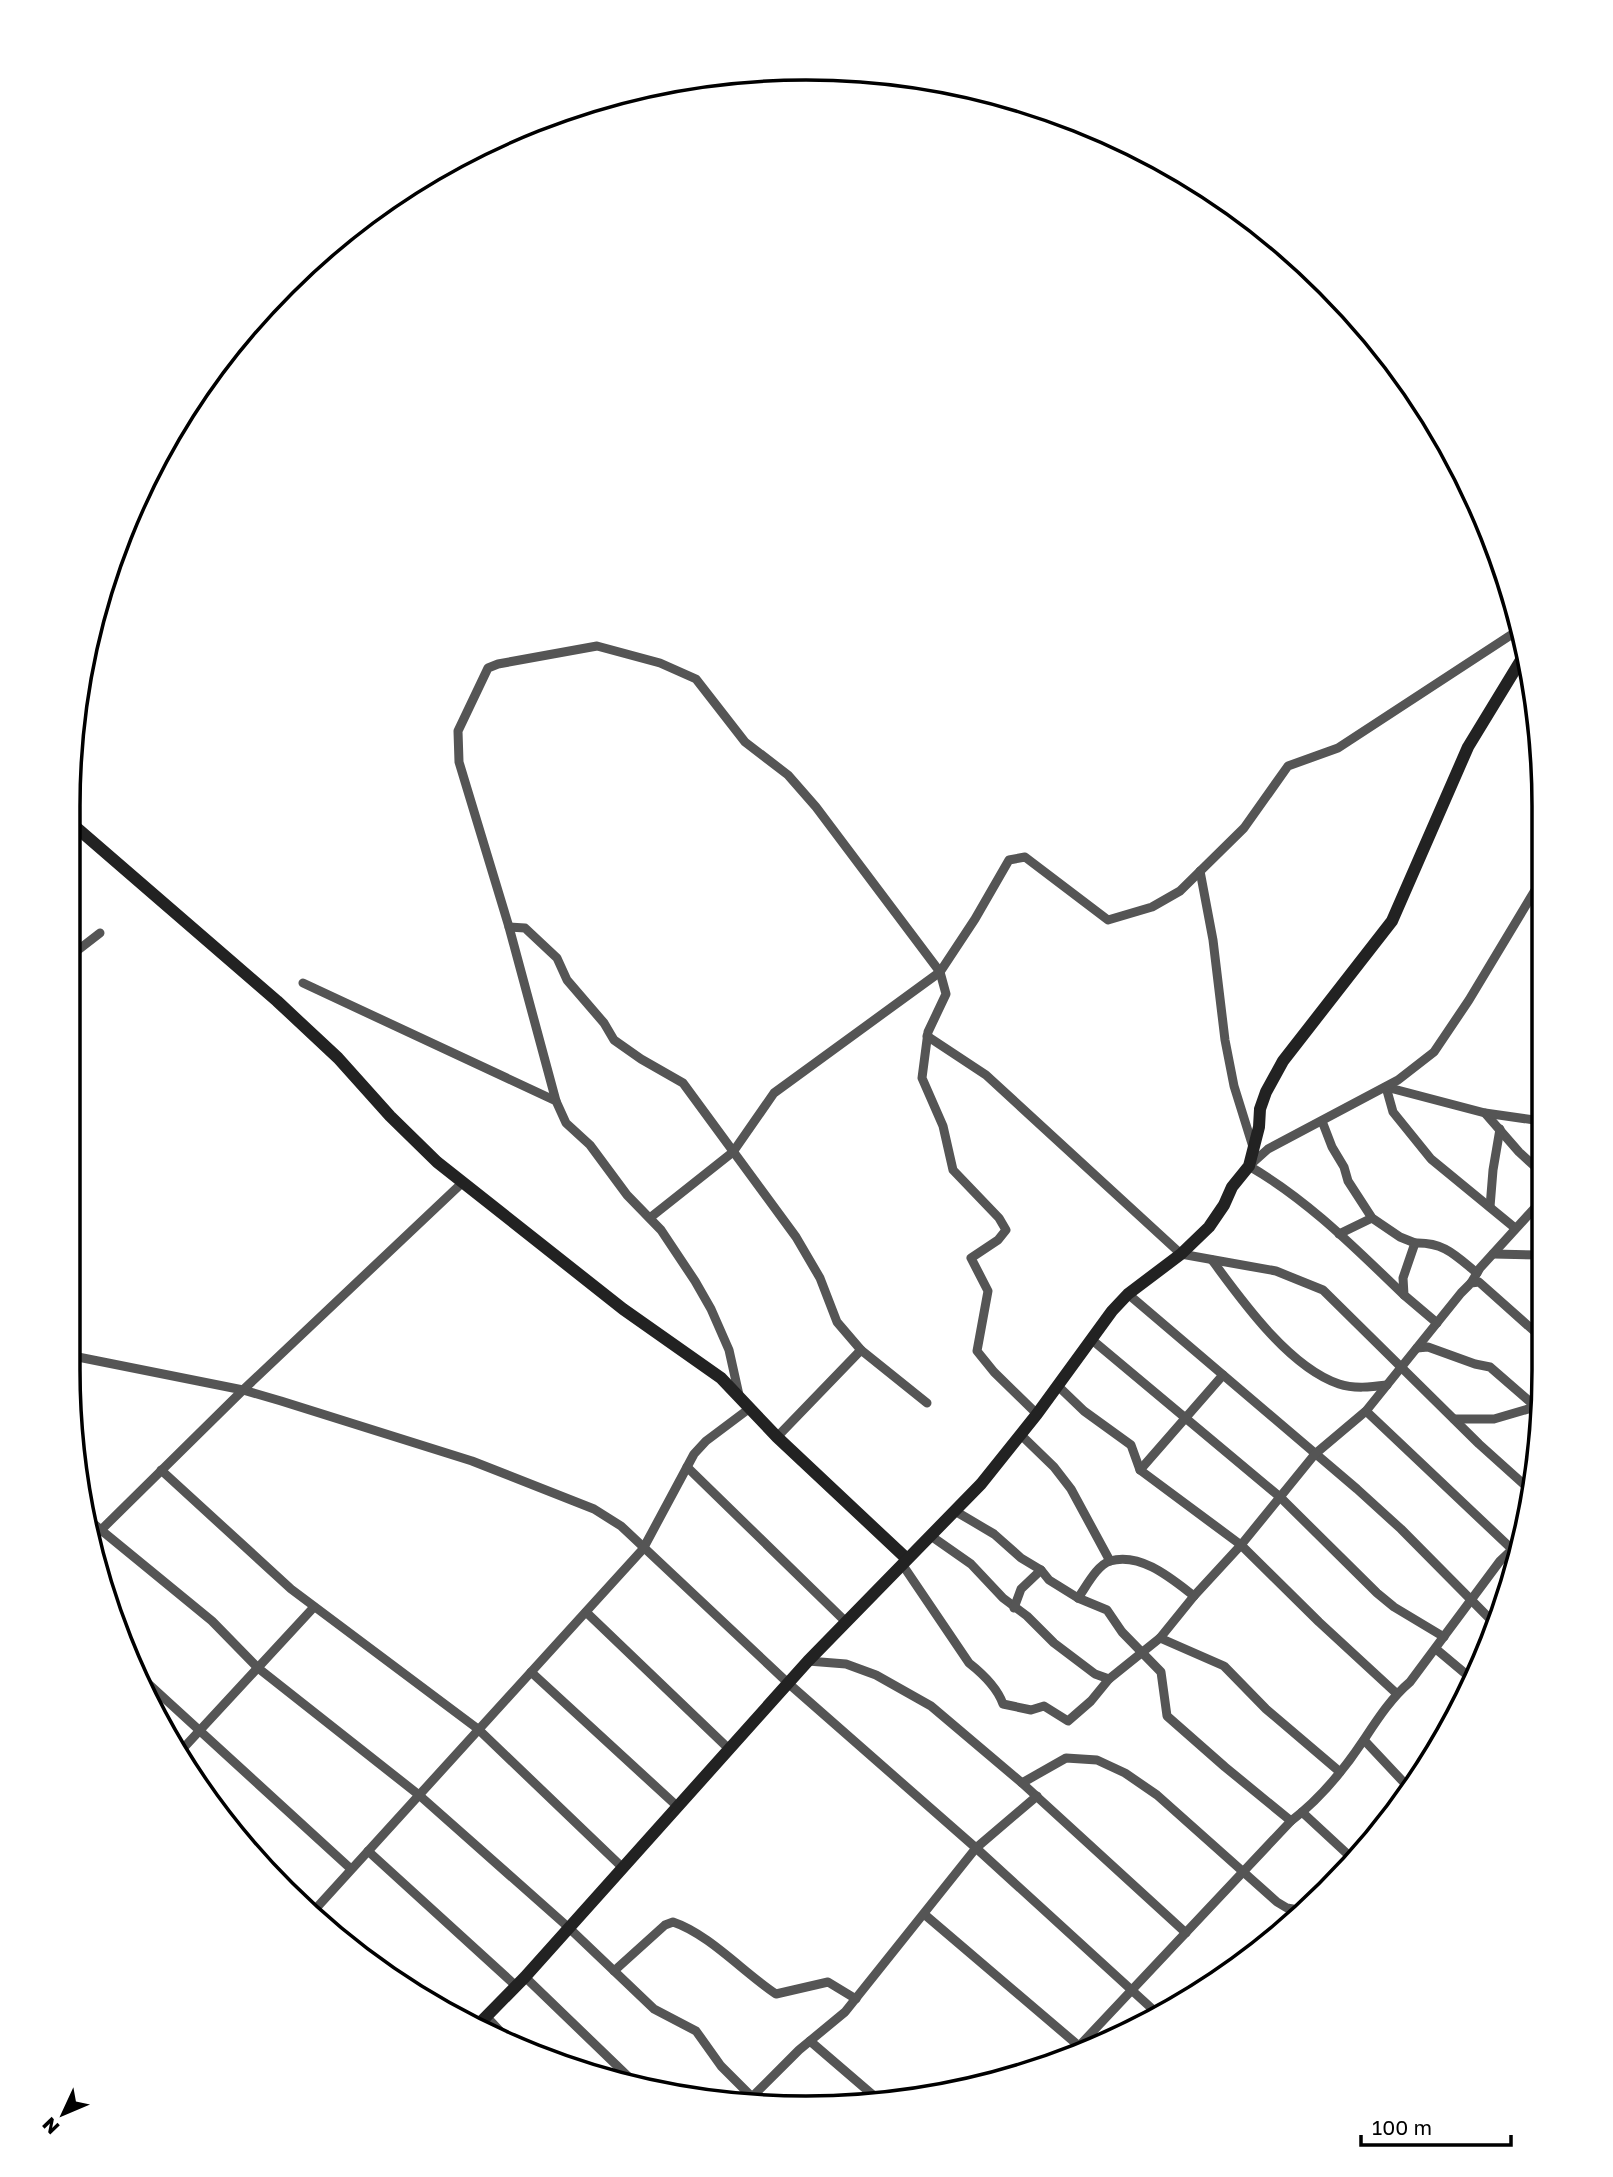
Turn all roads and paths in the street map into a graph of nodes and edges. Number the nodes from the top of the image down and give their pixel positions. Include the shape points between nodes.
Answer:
1 (1512, 634) edge
2 (1519, 664) edge
3 (80, 831) edge
4 (1200, 871) junction
5 (1532, 894) edge
6 (509, 928) junction
7 (100, 933) dead end
8 (80, 948) edge
9 (940, 972) junction
10 (303, 982) dead end
11 (928, 1036) junction
12 (1386, 1087) junction
13 (556, 1101) junction
14 (1485, 1113) junction
15 (1532, 1120) edge
16 (1322, 1121) junction
17 (1500, 1129) junction
18 (1254, 1150) junction
19 (733, 1152) junction
20 (1532, 1163) edge
21 (1250, 1166) junction
22 (462, 1183) junction
23 (1490, 1207) junction
24 (1532, 1211) edge
25 (651, 1217) junction
26 (1372, 1218) junction
27 (1516, 1228) junction
28 (1339, 1234) junction
29 (1415, 1243) junction
30 (1181, 1254) junction
31 (1493, 1254) junction
32 (1532, 1255) edge
33 (1212, 1260) junction
34 (1477, 1273) junction
35 (1471, 1283) junction
36 (1128, 1294) junction
37 (1404, 1295) junction
38 (1437, 1323) junction
39 (1532, 1329) edge
40 (1091, 1339) junction
41 (1417, 1348) junction
42 (862, 1350) junction
43 (80, 1357) edge
44 (1401, 1366) junction
45 (1223, 1374) junction
46 (1387, 1385) junction
47 (1058, 1386) junction
48 (243, 1390) junction
49 (739, 1397) junction
50 (927, 1403) dead end
51 (1531, 1403) edge
52 (750, 1408) junction
53 (1366, 1411) junction
54 (1531, 1413) edge
55 (1037, 1414) junction
56 (1186, 1417) junction
57 (1454, 1419) junction
58 (1021, 1435) junction
59 (777, 1437) junction
60 (1315, 1454) junction
61 (687, 1467) junction
62 (161, 1470) junction
63 (1140, 1470) junction
64 (1523, 1484) edge
65 (1280, 1497) junction
66 (955, 1511) junction
67 (98, 1527) edge
68 (101, 1530) junction
69 (99, 1532) edge
70 (931, 1536) junction
71 (1511, 1544) edge
72 (1241, 1545) junction
73 (643, 1549) junction
74 (1509, 1554) edge
75 (905, 1561) junction
76 (1110, 1561) junction
77 (1041, 1570) junction
78 (1194, 1595) junction
79 (1078, 1598) junction
80 (1471, 1599) junction
81 (314, 1606) junction
82 (1014, 1608) junction
83 (586, 1612) junction
84 (1489, 1617) edge
85 (845, 1621) junction
86 (1444, 1637) junction
87 (1160, 1638) junction
88 (1436, 1649) junction
89 (1142, 1652) junction
90 (808, 1661) junction
91 (258, 1668) junction
92 (531, 1672) junction
93 (1466, 1674) edge
94 (1109, 1679) junction
95 (788, 1683) junction
96 (153, 1688) edge
97 (1396, 1693) junction
98 (478, 1729) junction
99 (200, 1731) junction
100 (1364, 1740) junction
101 (186, 1746) edge
102 (729, 1749) junction
103 (1340, 1772) junction
104 (1404, 1782) edge
105 (1023, 1783) junction
106 (419, 1795) junction
107 (1037, 1797) junction
108 (678, 1807) junction
109 (1302, 1812) junction
110 (1291, 1821) junction
111 (975, 1847) junction
112 (368, 1851) junction
113 (1347, 1854) edge
114 (623, 1868) junction
115 (351, 1869) junction
116 (1243, 1873) junction
117 (318, 1906) edge
118 (1293, 1909) edge
119 (924, 1914) junction
120 (568, 1927) junction
121 (1186, 1933) junction
122 (614, 1970) junction
123 (520, 1981) junction
124 (1131, 1990) junction
125 (856, 1999) junction
126 (1152, 2009) edge
127 (486, 2015) junction
128 (482, 2020) edge
129 (497, 2027) edge
130 (1092, 2037) edge
131 (810, 2041) junction
132 (1077, 2044) edge
133 (623, 2073) edge
134 (871, 2093) edge
135 (747, 2094) edge
136 (756, 2095) edge

1 - 4 street via 1338,747 1288,766 1244,828
2 - 18 main road via 1468,747 1392,921 1283,1061 1266,1092
3 - 22 main road via 308,1030
4 - 9 street via 1180,891 1152,907 1108,920 1025,857 1009,860
4 - 18 street via 1225,1040
5 - 12 street via 1434,1052
6 - 9 street via 459,762 458,731 488,668 597,646 660,663 696,679 745,742 788,775 816,807
6 - 13 street
6 - 19 street via 525,928 557,958 567,980 614,1040 683,1083
7 - 8 street
9 - 11 street via 946,994
9 - 19 street via 774,1093
10 - 13 street
11 - 30 street via 986,1075
11 - 55 street via 922,1078 943,1126 953,1170 1006,1230 971,1258 988,1291 978,1351
12 - 14 street
12 - 16 street
12 - 23 street via 1393,1112 1431,1159
13 - 25 street via 566,1123
14 - 15 street
14 - 17 street
16 - 21 street via 1268,1149
16 - 26 street via 1348,1181
17 - 20 street
17 - 23 street
18 - 21 main road
19 - 25 street
19 - 42 street via 796,1237 820,1278 837,1322
21 - 28 street via 1281,1185
21 - 30 main road via 1209,1227
22 - 48 street
22 - 49 main road via 623,1309 721,1378
23 - 27 street
24 - 27 street
25 - 49 street via 711,1309 729,1350
26 - 28 street
26 - 29 street
27 - 31 street
28 - 37 street
29 - 34 street via 1432,1242 1448,1249
29 - 37 street via 1402,1278
30 - 33 street
30 - 36 main road
31 - 32 street
31 - 34 street
33 - 44 street via 1276,1271 1323,1290
33 - 46 street via 1265,1327 1312,1371 1340,1385
34 - 35 street
35 - 38 street
35 - 39 street via 1479,1282
36 - 40 main road
36 - 45 street
37 - 38 street
38 - 41 street
40 - 47 main road
40 - 56 street
41 - 44 street
41 - 51 street via 1428,1347 1490,1367
42 - 50 street
42 - 59 street
43 - 48 street
44 - 46 street
44 - 57 street
45 - 56 street
45 - 60 street
46 - 53 street
47 - 55 main road
47 - 63 street via 1131,1444
48 - 62 street
48 - 73 street via 471,1461 559,1494 608,1516
49 - 52 main road
52 - 59 main road
52 - 61 street via 706,1441
53 - 60 street
53 - 71 street
54 - 57 street
55 - 58 main road
56 - 63 street
56 - 65 street
57 - 64 street
58 - 66 main road
58 - 76 street via 1063,1478
59 - 75 main road
60 - 65 street
60 - 80 street via 1401,1529
61 - 73 street
61 - 85 street
62 - 68 street
62 - 81 street
63 - 72 street
65 - 72 street
65 - 86 street via 1377,1593
66 - 70 main road
66 - 77 street
67 - 68 street
68 - 69 street
68 - 91 street via 212,1621
70 - 75 main road
70 - 82 street via 971,1564
72 - 78 street
72 - 97 street
73 - 83 street
73 - 95 street
74 - 80 street
75 - 85 main road
75 - 94 street via 969,1663 999,1693 1003,1704 1031,1710 1044,1706 1068,1721
76 - 78 street via 1141,1563
76 - 79 street
77 - 79 street
77 - 82 street via 1021,1589
78 - 87 street
79 - 89 street via 1107,1610
80 - 84 street
80 - 86 street
81 - 91 street
81 - 98 street
82 - 94 street via 1095,1674
83 - 92 street
83 - 102 street
85 - 90 main road
86 - 88 street
87 - 89 street
87 - 103 street via 1224,1666
88 - 93 street
88 - 97 street
89 - 94 street
89 - 110 street via 1161,1672 1167,1716
90 - 95 main road
90 - 105 street via 846,1664 900,1687 931,1706
91 - 99 street
91 - 106 street
92 - 98 street
92 - 108 street
95 - 102 main road
95 - 111 street
96 - 99 street
97 - 100 street
98 - 106 street
98 - 114 street
99 - 101 street
99 - 115 street
100 - 103 street
100 - 104 street
102 - 108 main road
103 - 109 street
105 - 107 street
105 - 116 street via 1066,1758 1097,1760 1157,1795
106 - 112 street
106 - 120 street
107 - 111 street
107 - 121 street
108 - 114 main road
109 - 110 street
109 - 113 street
110 - 116 street
111 - 119 street
111 - 124 street
112 - 115 street
112 - 123 street
114 - 120 main road
115 - 117 street
116 - 118 street
116 - 121 street
119 - 125 street
119 - 132 street
120 - 122 street
120 - 123 main road
121 - 124 street
122 - 125 street via 673,1922 776,1994 828,1983
122 - 135 street via 660,2014 696,2031
123 - 127 main road
123 - 133 street
124 - 126 street
124 - 130 street
125 - 131 street via 834,2024
127 - 128 main road
127 - 129 street
131 - 134 street
131 - 136 street

